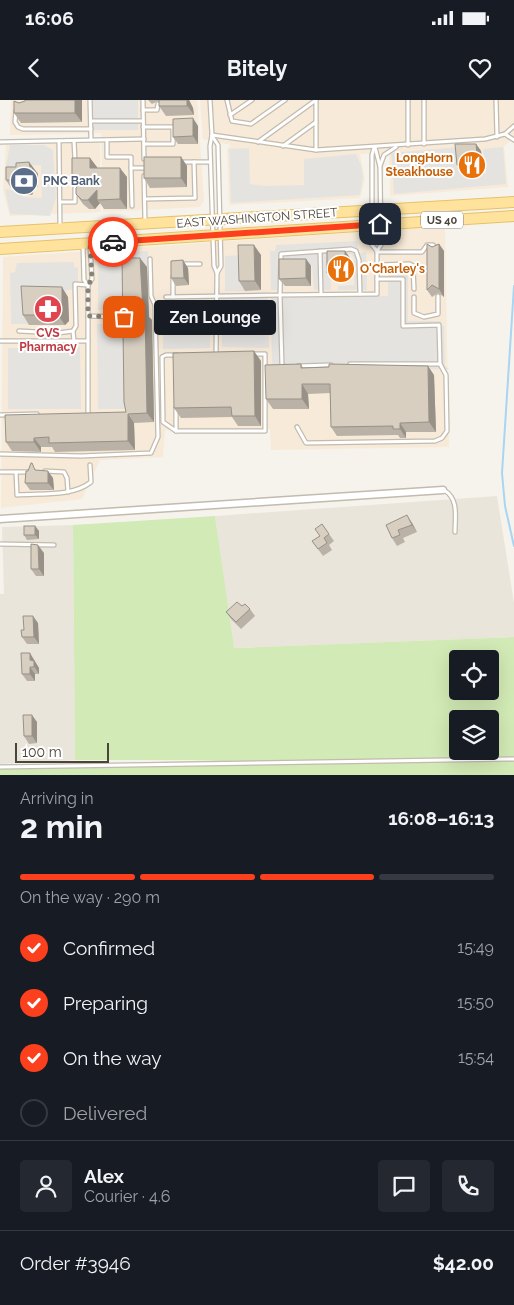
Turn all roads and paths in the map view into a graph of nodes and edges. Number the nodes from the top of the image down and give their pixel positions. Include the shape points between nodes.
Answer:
1 (90, 100) edge
2 (143, 100) edge
3 (210, 100) edge
4 (227, 100) edge
5 (252, 100) edge
6 (285, 100) edge
7 (316, 100) edge
8 (408, 100) edge
9 (424, 100) edge
10 (496, 100) edge
11 (158, 104) edge
12 (16, 107) edge
13 (143, 110) junction
14 (230, 116) junction
15 (91, 121) junction
16 (143, 121) junction
17 (316, 122) junction
18 (514, 126) edge
19 (144, 127) junction
20 (91, 129) junction
21 (505, 134) junction
22 (212, 136) junction
23 (497, 137) junction
24 (144, 139) junction
25 (91, 140) junction
26 (107, 140) junction
27 (514, 140) edge
28 (59, 141) junction
29 (74, 141) junction
30 (0, 142) edge
31 (258, 142) junction
32 (144, 144) junction
33 (424, 144) junction
34 (408, 145) junction
35 (283, 146) junction
36 (397, 146) junction
37 (375, 147) junction
38 (316, 150) junction
39 (174, 162) edge
40 (194, 162) junction
41 (210, 162) junction
42 (75, 166) edge
43 (380, 167) junction
44 (131, 168) junction
45 (144, 168) junction
46 (75, 183) edge
47 (145, 199) junction
48 (60, 202) junction
49 (514, 202) edge
50 (132, 206) dead end
51 (376, 210) junction
52 (509, 216) edge
53 (216, 220) junction
54 (145, 224) junction
55 (376, 224) junction
56 (60, 228) junction
57 (0, 232) edge
58 (217, 234) junction
59 (87, 243) junction
60 (0, 249) edge
61 (377, 251) junction
62 (437, 251) edge
63 (320, 252) junction
64 (150, 259) dead end
65 (200, 264) dead end
66 (377, 265) junction
67 (217, 273) junction
68 (377, 279) junction
69 (88, 285) junction
70 (414, 289) dead end
71 (321, 294) junction
72 (360, 294) junction
73 (280, 295) junction
74 (216, 296) junction
75 (438, 296) dead end
76 (166, 297) dead end
77 (172, 297) junction
78 (414, 298) dead end
79 (88, 316) junction
80 (124, 317) edge
81 (19, 331) dead end
82 (73, 331) junction
83 (0, 341) edge
84 (74, 341) junction
85 (88, 341) junction
86 (184, 354) edge
87 (209, 354) edge
88 (216, 354) junction
89 (223, 354) edge
90 (248, 354) edge
91 (176, 355) junction
92 (176, 364) edge
93 (345, 364) edge
94 (440, 364) junction
95 (336, 365) edge
96 (176, 402) edge
97 (45, 414) edge
98 (81, 414) edge
99 (0, 415) edge
100 (297, 427) dead end
101 (176, 431) junction
102 (0, 454) edge
103 (90, 465) dead end
104 (0, 472) edge
105 (16, 472) junction
106 (33, 472) edge
107 (40, 472) edge
108 (443, 490) joint
109 (68, 492) junction
110 (0, 519) edge
111 (455, 532) dead end
112 (0, 544) edge
113 (54, 545) dead end
114 (514, 759) edge
115 (0, 767) edge

1 - 15 lane
2 - 13 lane
3 - 22 lane
4 - 14 lane
5 - 14 lane
6 - 14 lane via 251,124 232,121
7 - 17 lane
7 - 31 lane
8 - 34 lane
9 - 33 lane
10 - 23 lane
11 - 13 lane via 157,110
12 - 20 lane via 15,122 23,129
13 - 16 lane
15 - 16 lane
15 - 20 lane
16 - 19 lane
17 - 35 lane
17 - 38 lane
18 - 21 lane
19 - 24 lane
19 - 32 lane via 173,127 173,144
20 - 25 lane
21 - 23 lane
21 - 27 lane
22 - 31 lane
22 - 41 lane
22 - 53 lane via 218,146
23 - 33 lane
24 - 26 lane
24 - 32 lane
25 - 26 lane
25 - 29 lane
26 - 44 lane via 108,157 131,157
28 - 29 lane
28 - 30 lane
28 - 48 lane
29 - 42 lane
31 - 35 lane
32 - 45 lane
33 - 34 lane
34 - 36 lane
35 - 38 lane
36 - 37 lane
36 - 43 lane via 384,155
37 - 38 lane
37 - 43 lane
37 - 51 lane via 372,155
39 - 40 lane
40 - 41 lane
40 - 47 lane via 195,198
41 - 53 lane
43 - 51 lane
44 - 45 lane
44 - 50 lane
45 - 47 lane
46 - 48 lane via 75,202
47 - 54 lane
48 - 56 lane
49 - 51 main road, EAST WASHINGTON STREET / US 40
51 - 53 main road, EAST WASHINGTON STREET / US 40
51 - 55 lane
51 - 55 lane
52 - 55 main road, EAST WASHINGTON STREET / US 40
53 - 54 main road, EAST WASHINGTON STREET / US 40
53 - 58 lane
53 - 58 lane
54 - 56 main road, EAST WASHINGTON STREET / US 40
55 - 58 main road, EAST WASHINGTON STREET / US 40
55 - 61 lane via 381,245
55 - 61 lane via 372,245
56 - 57 main road, EAST WASHINGTON STREET / US 40
58 - 59 main road, EAST WASHINGTON STREET / US 40
58 - 67 lane via 214,266
58 - 67 lane via 221,266
59 - 60 main road, EAST WASHINGTON STREET / US 40
59 - 69 lane via 84,280
59 - 69 lane via 92,279
61 - 62 lane via 422,252 426,245 434,245
61 - 66 lane
63 - 71 lane
63 - 72 lane via 356,251
63 - 73 lane via 280,254
64 - 102 lane via 151,296 155,305 158,437 151,453 81,456
65 - 77 lane via 174,265
66 - 68 lane
66 - 70 lane via 410,264 413,266
67 - 74 lane
68 - 72 lane via 377,294
68 - 94 lane via 403,278 403,326 439,325
69 - 79 lane
69 - 82 lane via 75,284 76,326
71 - 72 lane
71 - 73 lane
73 - 74 lane
73 - 95 lane via 282,366
74 - 77 lane
74 - 88 lane
75 - 78 lane via 438,314 429,316 414,313
76 - 77 lane
79 - 80 lane
79 - 85 lane
81 - 82 lane
82 - 84 lane
83 - 84 lane
84 - 85 lane
85 - 98 lane via 90,414
86 - 91 lane
87 - 88 lane
88 - 89 lane
90 - 101 lane via 265,354 265,431
91 - 92 lane
91 - 101 lane via 162,357 163,422
93 - 94 lane
94 - 100 lane via 446,375 446,431 442,438 435,441 306,443
96 - 101 lane
97 - 99 lane
103 - 109 lane via 91,482 81,490
104 - 105 lane
105 - 106 lane
105 - 109 lane via 17,495
107 - 109 lane via 64,472 68,478
108 - 110 street
108 - 111 lane via 451,494 455,502
112 - 113 lane
114 - 115 lane

